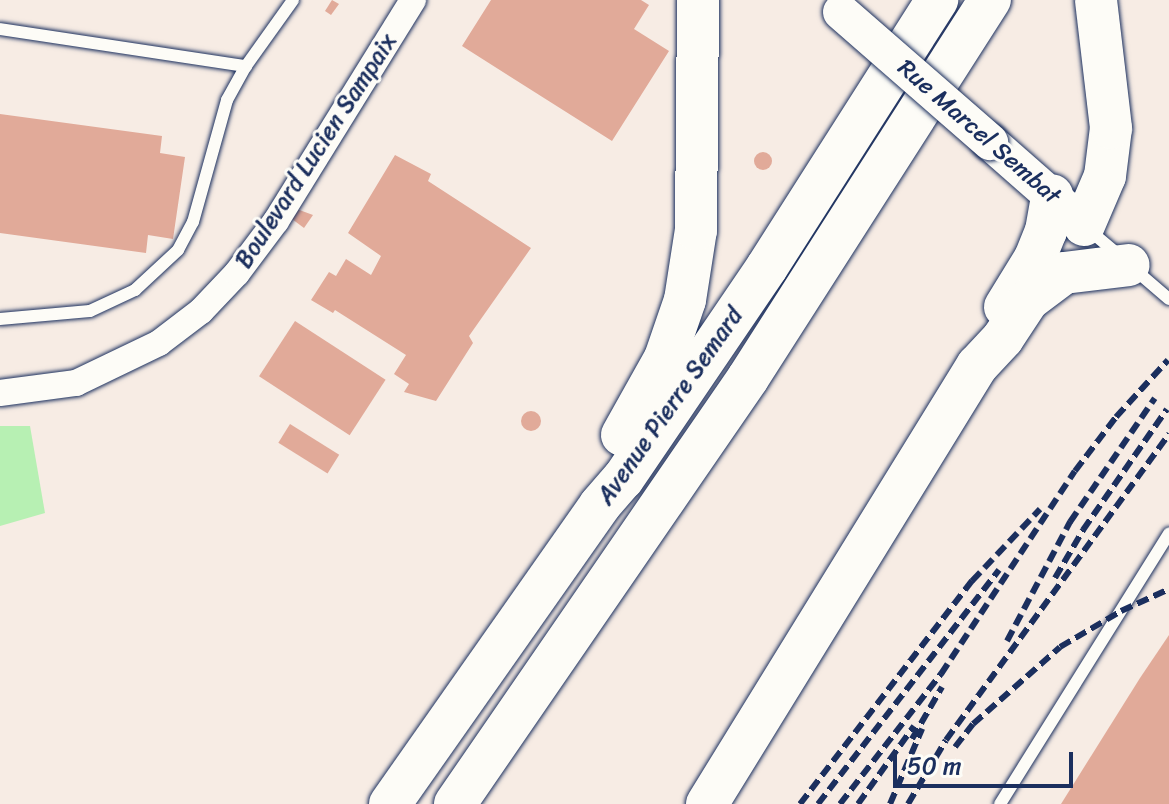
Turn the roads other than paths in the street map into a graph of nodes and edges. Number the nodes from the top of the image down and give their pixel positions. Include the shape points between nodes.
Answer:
1 (293, 0) edge
2 (413, 0) edge
3 (698, 0) edge
4 (937, 0) edge
5 (990, 0) edge
6 (1096, 0) edge
7 (834, 6) edge
8 (0, 29) edge
9 (246, 66) junction
10 (1052, 196) junction
11 (1084, 225) junction
12 (1129, 265) junction
13 (1169, 299) edge
14 (0, 319) edge
15 (977, 366) junction
16 (0, 393) edge
17 (600, 505) junction
18 (1169, 534) edge
19 (743, 743) junction
20 (390, 804) edge
21 (455, 804) edge
22 (694, 804) edge
23 (707, 804) edge
24 (1000, 804) edge

1 - 9 lane
2 - 16 street, Boulevard Lucien Sampaix via 276,221 201,311 159,343 76,383
3 - 17 highway via 696,230 685,300 659,370 602,465
4 - 17 highway, Avenue Pierre Semard via 767,267
5 - 21 highway, Avenue Pierre Semard via 748,378
6 - 11 highway via 1111,128 1105,176
7 - 10 main road, Rue Marcel Sembat, bridge
8 - 9 lane
9 - 14 lane via 227,100 193,222 178,250 135,290 90,311
10 - 11 main road, Rue Marcel Sembat
10 - 15 highway via 1035,258 991,329
11 - 12 lane, Rue Marcel Sembat
12 - 13 lane, Rue Marcel Sembat
12 - 15 highway via 1064,273 1028,300
15 - 19 highway
17 - 20 highway, Avenue Pierre Semard
18 - 24 lane
19 - 22 highway
19 - 23 highway

